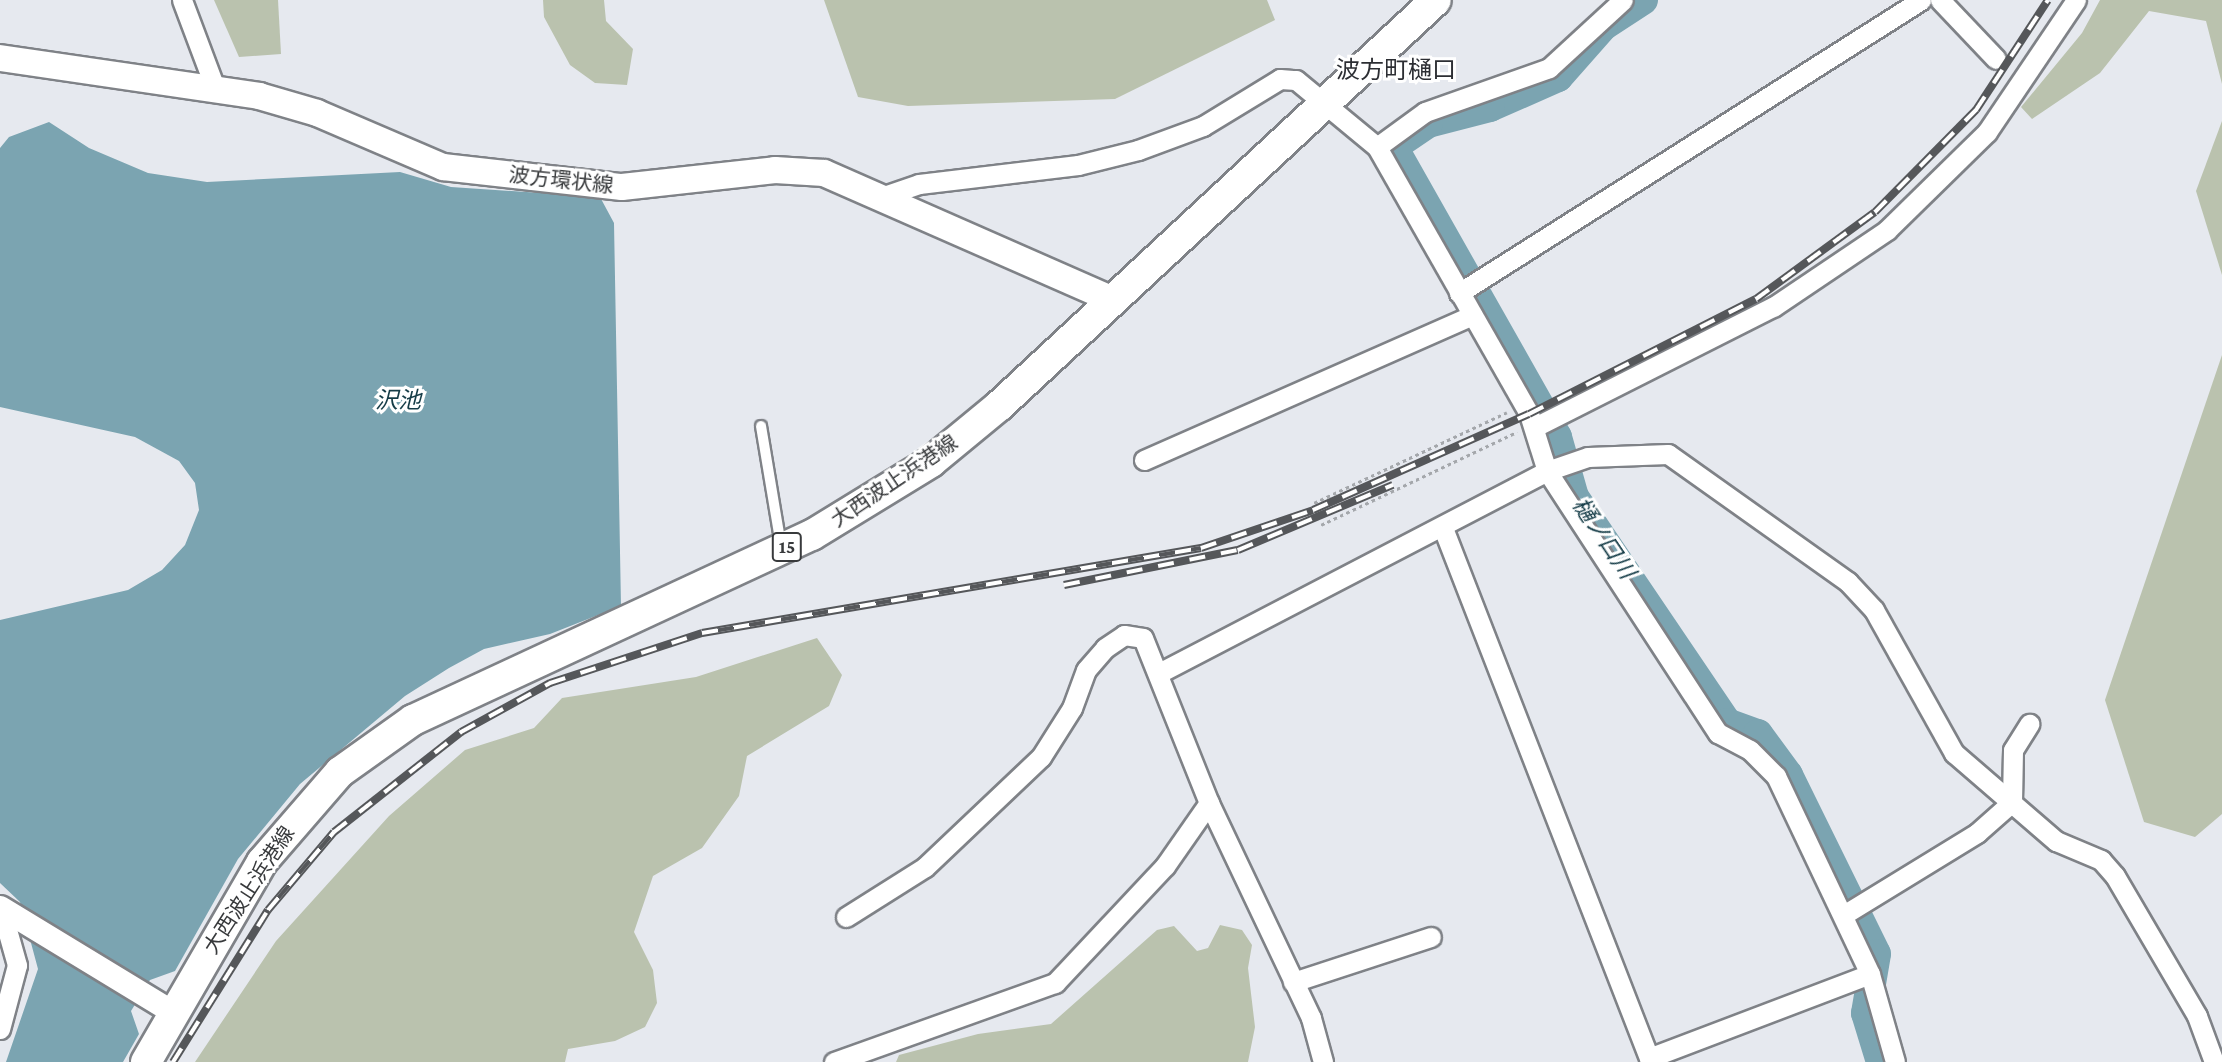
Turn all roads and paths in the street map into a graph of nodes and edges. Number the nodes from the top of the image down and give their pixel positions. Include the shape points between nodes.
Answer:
1 (182, 0) edge
2 (1436, 0) edge
3 (1623, 0) edge
4 (1922, 0) edge
5 (1940, 0) edge
6 (2076, 0) edge
7 (0, 58) edge
8 (1996, 59) dead end
9 (215, 89) junction
10 (1324, 106) junction
11 (1377, 147) junction
12 (884, 196) junction
13 (1459, 293) junction
14 (1111, 299) junction
15 (1472, 315) junction
16 (1523, 404) junction
17 (761, 426) dead end
18 (1535, 427) junction
19 (1144, 460) dead end
20 (1547, 471) junction
21 (1314, 503) dead end
22 (1321, 525) dead end
23 (1443, 528) junction
24 (782, 550) junction
25 (1159, 673) junction
26 (2029, 724) dead end
27 (2012, 802) junction
28 (1209, 803) junction
29 (1, 907) edge
30 (1845, 914) junction
31 (846, 918) dead end
32 (1432, 937) dead end
33 (1870, 974) junction
34 (1293, 982) junction
35 (166, 1007) junction
36 (0, 1029) edge
37 (1647, 1061) edge
38 (146, 1062) edge
39 (834, 1062) edge
40 (1323, 1062) edge
41 (1895, 1062) edge
42 (2214, 1062) edge

1 - 9 street
2 - 10 main road, 大西波止浜港線 / 15
3 - 11 street via 1549,68 1425,112
4 - 13 street
5 - 8 street
6 - 18 street via 1987,132 1887,230 1773,307
7 - 9 main road, 波方環状線
9 - 12 main road, 波方環状線 via 317,113 443,167 622,187 775,170 824,173
10 - 11 street
10 - 12 street via 1296,80 1280,79 1203,126 1138,150 1068,167 919,184
10 - 14 main road, 大西波止浜港線 / 15
11 - 13 street
12 - 14 main road, 波方環状線
13 - 15 street
14 - 24 main road, 大西波止浜港線 / 15 via 930,461
15 - 16 street
15 - 19 street
16 - 18 street
16 - 21 path
17 - 24 lane
18 - 20 street
18 - 22 path
20 - 23 street
20 - 27 street via 1630,452 1668,454 1699,471 1848,582 1874,611 1954,753
20 - 30 street via 1718,733 1750,750 1776,776
23 - 25 street
23 - 37 street
24 - 35 main road, 大西波止浜港線 / 15 via 413,720 349,765 262,862
25 - 28 street
25 - 31 street via 1143,638 1125,635 1105,648 1086,670 1072,708 1041,757 925,867
26 - 27 street via 2012,750
27 - 30 street via 1977,833
27 - 42 street via 2056,841 2101,860 2115,876 2197,1016
28 - 34 street
28 - 39 street via 1165,866 1055,983
29 - 35 street
29 - 36 street via 17,965
30 - 33 street
32 - 34 street
33 - 37 street
33 - 41 street
34 - 40 street
35 - 38 main road, 大西波止浜港線 / 15

